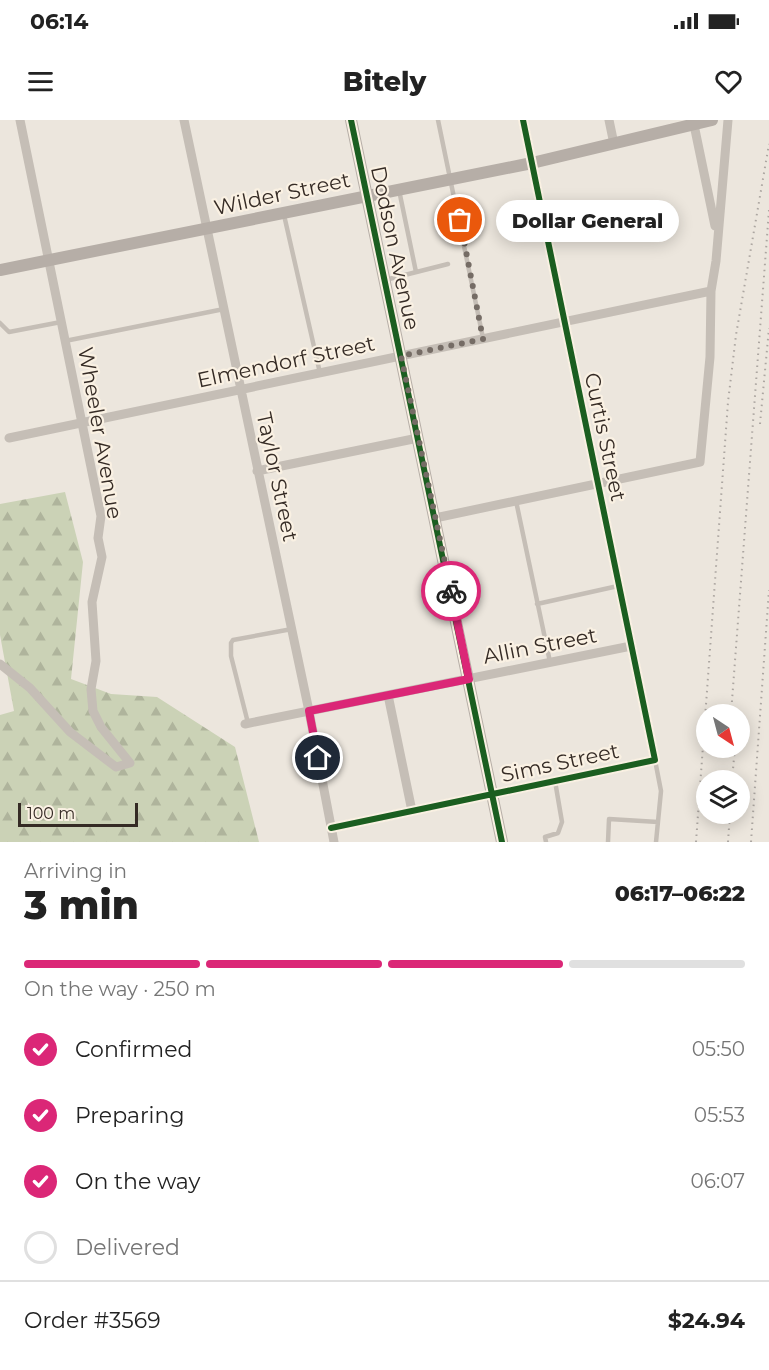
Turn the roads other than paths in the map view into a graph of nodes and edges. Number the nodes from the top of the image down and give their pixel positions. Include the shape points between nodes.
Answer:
1 (20, 120) edge
2 (184, 120) edge
3 (351, 120) edge
4 (438, 120) edge
5 (523, 120) edge
6 (609, 120) edge
7 (712, 120) edge
8 (728, 120) edge
9 (693, 122) edge
10 (614, 144) junction
11 (532, 163) junction
12 (450, 178) junction
13 (399, 189) junction
14 (367, 196) junction
15 (284, 214) junction
16 (207, 229) junction
17 (717, 237) junction
18 (48, 260) junction
19 (448, 264) dead end
20 (0, 270) edge
21 (416, 272) junction
22 (385, 280) junction
23 (711, 291) junction
24 (224, 309) junction
25 (565, 321) junction
26 (61, 322) junction
27 (0, 323) edge
28 (483, 339) junction
29 (65, 341) junction
30 (401, 356) junction
31 (320, 373) junction
32 (240, 390) junction
33 (82, 423) junction
34 (9, 438) dead end
35 (418, 438) junction
36 (257, 471) junction
37 (598, 483) junction
38 (516, 501) junction
39 (435, 518) junction
40 (618, 586) junction
41 (537, 604) junction
42 (292, 629) junction
43 (631, 646) junction
44 (550, 662) junction
45 (0, 664) edge
46 (469, 679) junction
47 (388, 695) junction
48 (309, 711) junction
49 (246, 723) joint
50 (656, 760) junction
51 (555, 781) junction
52 (492, 795) junction
53 (412, 812) junction
54 (658, 822) junction
55 (331, 828) junction
56 (334, 842) edge
57 (502, 842) edge
58 (546, 842) edge
59 (608, 842) edge
60 (656, 842) edge

1 - 18 street, Wheeler Avenue
2 - 16 street, Taylor Street
3 - 14 street, Dodson Avenue
4 - 12 lane
5 - 11 street, Curtis Street
6 - 10 street
7 - 9 street, Wilder Street
8 - 17 street
9 - 10 street, Wilder Street
9 - 17 street
10 - 11 street, Wilder Street
11 - 12 street, Wilder Street
11 - 25 street, Curtis Street
12 - 13 street, Wilder Street
12 - 28 lane
13 - 14 street, Wilder Street
13 - 21 lane
14 - 15 street, Wilder Street
14 - 22 street, Dodson Avenue
15 - 16 street, Wilder Street
15 - 31 lane
16 - 18 street, Wilder Street
16 - 24 street, Taylor Street
17 - 23 street
18 - 20 street, Wilder Street
18 - 26 street, Wheeler Avenue
19 - 21 lane
21 - 22 lane
22 - 30 street, Dodson Avenue
23 - 25 street, Elmendorf Street
23 - 37 street via 710,357 700,462
24 - 29 lane
24 - 32 street, Taylor Street
25 - 28 street, Elmendorf Street
25 - 37 street, Curtis Street
26 - 27 lane via 9,332
26 - 29 street, Wheeler Avenue
28 - 30 street, Elmendorf Street
29 - 33 street, Wheeler Avenue
30 - 31 street, Elmendorf Street
30 - 35 street, Dodson Avenue
31 - 32 street, Elmendorf Street
32 - 33 street, Elmendorf Street
32 - 36 street, Taylor Street
33 - 34 street, Elmendorf Street
33 - 45 street, Wheeler Avenue via 100,516 98,538 102,557 92,602 96,661 91,689 93,711 130,764 116,767 70,732 30,688
35 - 36 street
35 - 39 street, Dodson Avenue
36 - 42 street, Taylor Street
37 - 38 street
37 - 40 street, Curtis Street
38 - 39 street
38 - 41 lane
39 - 46 street, Dodson Avenue
40 - 41 lane
40 - 43 street, Curtis Street
41 - 44 lane
42 - 48 street, Taylor Street
42 - 49 lane via 233,640 231,644
43 - 44 street, Allin Street
43 - 50 street, Curtis Street
44 - 46 street, Allin Street
46 - 47 street, Allin Street
46 - 52 street, Dodson Avenue
47 - 48 street, Allin Street
47 - 53 street
48 - 49 street, Allin Street
48 - 55 street, Taylor Street
50 - 51 street, Sims Street
50 - 54 lane via 661,791
51 - 52 street, Sims Street
51 - 58 lane via 562,822 558,833 545,837
52 - 53 street, Sims Street
52 - 57 street, Dodson Avenue
53 - 55 street, Sims Street
54 - 59 lane via 609,819
54 - 60 lane
55 - 56 street, Taylor Street

